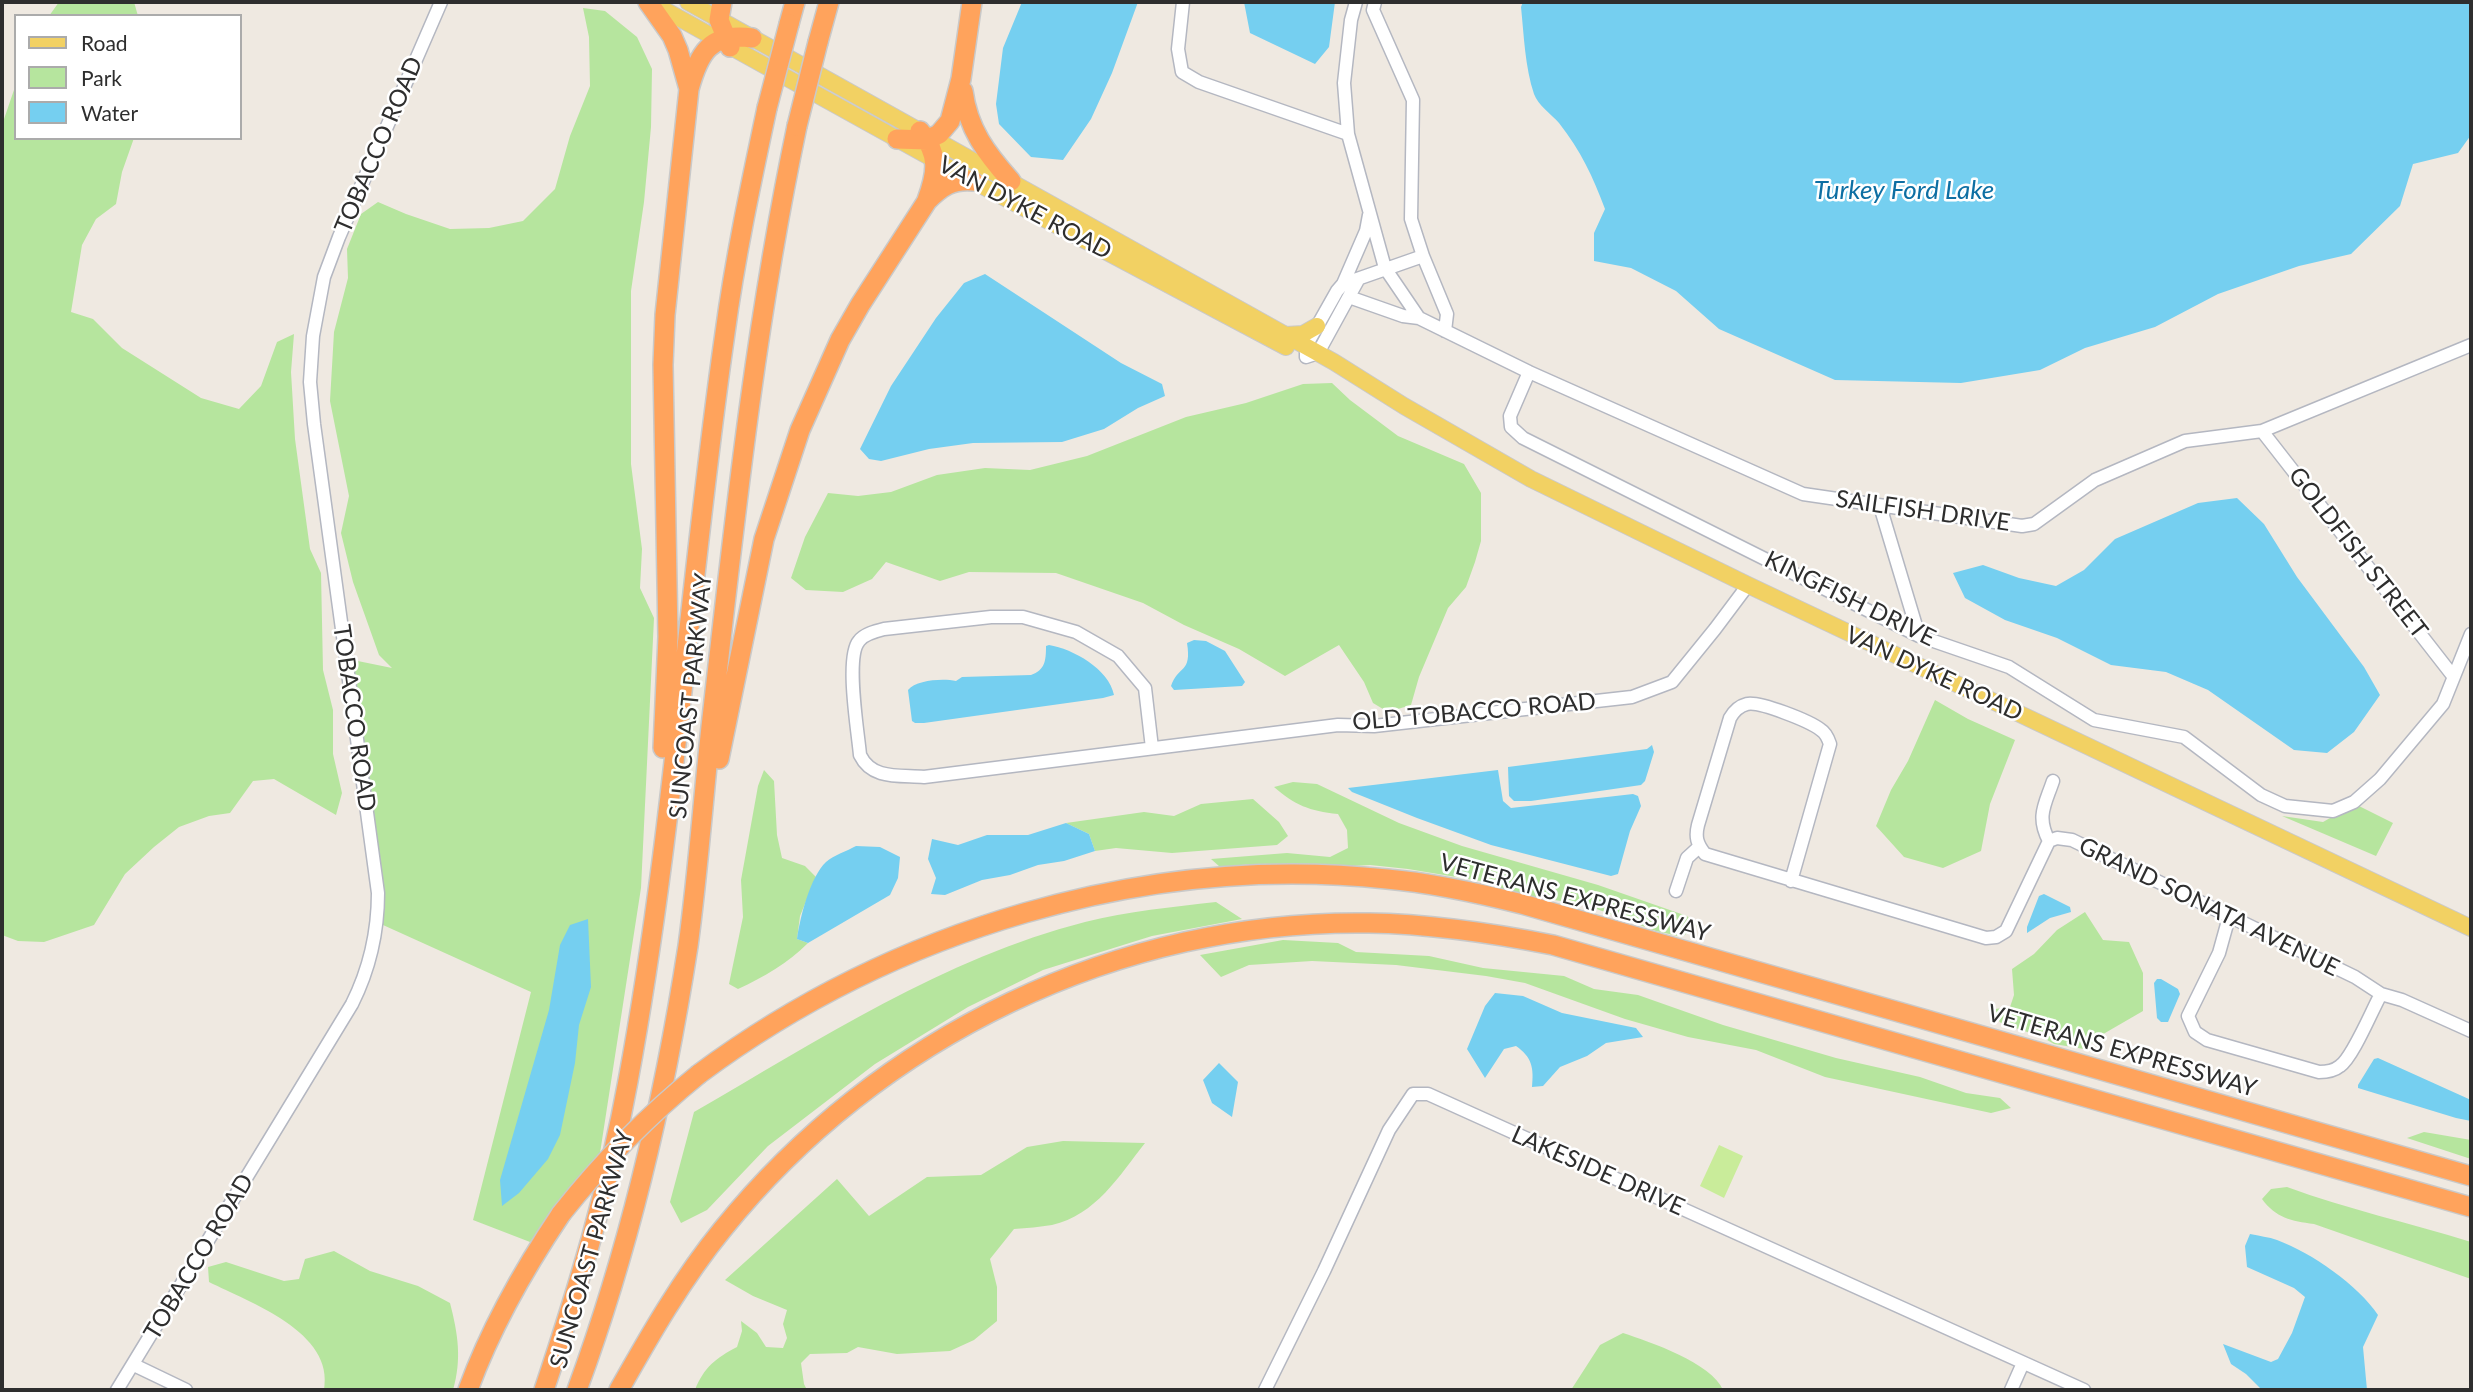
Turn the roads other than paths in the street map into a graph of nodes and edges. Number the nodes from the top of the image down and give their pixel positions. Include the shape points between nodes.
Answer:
1 (441, 2) edge
2 (649, 2) edge
3 (688, 2) edge
4 (795, 2) edge
5 (829, 2) edge
6 (972, 2) edge
7 (1183, 2) edge
8 (1356, 2) edge
9 (1375, 2) edge
10 (723, 29) edge
11 (752, 38) joint
12 (961, 79) junction
13 (689, 89) junction
14 (1348, 134) junction
15 (927, 136) junction
16 (897, 139) junction
17 (934, 159) junction
18 (973, 181) junction
19 (1011, 181) junction
20 (927, 201) junction
21 (1369, 211) junction
22 (1423, 256) junction
23 (1385, 268) junction
24 (1358, 280) junction
25 (1343, 284) junction
26 (1349, 297) junction
27 (1419, 318) junction
28 (1317, 326) junction
29 (1445, 331) junction
30 (1286, 335) junction
31 (2471, 345) edge
32 (1310, 352) junction
33 (1529, 372) junction
34 (2262, 431) junction
35 (1880, 506) junction
36 (1748, 585) junction
37 (2471, 634) edge
38 (1919, 636) junction
39 (2453, 676) junction
40 (1152, 748) junction
41 (2053, 781) dead end
42 (2049, 841) junction
43 (1699, 847) junction
44 (699, 856) junction
45 (659, 876) junction
46 (1791, 881) junction
47 (1676, 891) dead end
48 (2229, 917) junction
49 (2471, 928) edge
50 (2381, 994) junction
51 (2471, 1031) edge
52 (2471, 1176) edge
53 (2471, 1208) edge
54 (2023, 1363) junction
55 (134, 1365) junction
56 (117, 1390) edge
57 (186, 1390) edge
58 (468, 1390) edge
59 (544, 1390) edge
60 (577, 1390) edge
61 (619, 1390) edge
62 (1265, 1390) edge
63 (2011, 1390) edge
64 (2084, 1390) edge

1 - 55 street, TOBACCO ROAD via 339,236 324,277 313,336 310,382 314,424 378,892 371,960 352,1004
2 - 10 main road, VAN DYKE ROAD
2 - 13 highway via 672,36
3 - 10 main road, VAN DYKE ROAD
4 - 45 highway, SUNCOAST PARKWAY, bridge via 752,176 725,332
5 - 44 highway, SUNCOAST PARKWAY, bridge via 797,126 767,276 710,732
6 - 12 highway
7 - 14 street via 1178,49 1182,72
8 - 14 street via 1344,83
9 - 22 street via 1373,10 1413,100 1411,219
10 - 11 highway
10 - 13 highway via 700,58
10 - 16 main road, VAN DYKE ROAD
11 - 15 main road, VAN DYKE ROAD
12 - 15 highway via 946,128
12 - 19 highway via 971,125 984,150
13 - 45 highway via 668,266 663,365 668,637
14 - 21 street
15 - 16 highway
15 - 17 highway
15 - 19 main road, VAN DYKE ROAD
16 - 17 main road, VAN DYKE ROAD
17 - 18 main road, VAN DYKE ROAD
17 - 20 highway via 935,177
18 - 20 highway via 950,183
18 - 32 main road, VAN DYKE ROAD
19 - 30 main road, VAN DYKE ROAD
20 - 44 highway via 840,340 785,470 758,567
21 - 23 street
21 - 25 street via 1366,230
22 - 23 street
22 - 29 street via 1447,314
23 - 24 street
23 - 27 street
24 - 25 street
24 - 26 street
25 - 28 street
26 - 27 street
26 - 32 street
27 - 29 street
28 - 30 main road via 1304,334
28 - 32 street
29 - 33 street
30 - 32 main road, VAN DYKE ROAD
31 - 34 street, SAILFISH DRIVE
32 - 36 main road, VAN DYKE ROAD via 1531,478
33 - 35 street, SAILFISH DRIVE via 1803,494
33 - 38 street, KINGFISH DRIVE via 1510,416 1511,427 1523,438
34 - 35 street, SAILFISH DRIVE via 2185,441 2095,480 2034,523 2022,526
34 - 39 street, GOLDFISH STREET
35 - 38 street
36 - 40 street, OLD TOBACCO ROAD via 1672,682 1632,697 1374,726 1338,724
36 - 49 main road, VAN DYKE ROAD
37 - 39 street
38 - 39 street, KINGFISH DRIVE via 2009,667 2094,720 2184,737 2261,795 2285,806 2333,811 2354,802 2380,779 2443,704
40 - 40 street, OLD TOBACCO ROAD via 1145,688 1118,656 1076,632 1041,621 991,617 884,629 859,641 852,659 860,755 873,773 924,777
41 - 42 street via 2042,818
42 - 46 street, GRAND SONATA AVENUE via 2006,931 1996,937 1986,938
42 - 48 street, GRAND SONATA AVENUE via 2072,839
43 - 46 street, GRAND SONATA AVENUE via 1705,854
43 - 46 street via 1695,835 1730,718 1740,707 1759,704 1814,725 1830,744
43 - 47 street via 1687,858
44 - 60 highway, SUNCOAST PARKWAY via 667,1065 617,1266
45 - 59 highway, SUNCOAST PARKWAY via 642,1003 617,1132 584,1265
48 - 50 street, GRAND SONATA AVENUE
48 - 50 street via 2218,953 2188,1016 2195,1032 2207,1040 2319,1072 2332,1071 2350,1054
50 - 51 street, GRAND SONATA AVENUE
52 - 58 highway, VETERANS EXPRESSWAY, bridge via 1522,904 1439,886 1358,876 1254,875 1181,882 1090,897 997,922 913,952 830,991 748,1039 653,1113 616,1148 561,1214 499,1318
53 - 61 highway, VETERANS EXPRESSWAY via 1553,946 1418,925 1292,926 1175,944 1067,978 986,1012 887,1074 800,1144 748,1199 674,1296
54 - 62 street, LAKESIDE DRIVE via 1428,1094 1413,1094 1389,1130
54 - 63 street
54 - 64 street, LAKESIDE DRIVE
55 - 56 street, TOBACCO ROAD
55 - 57 street

